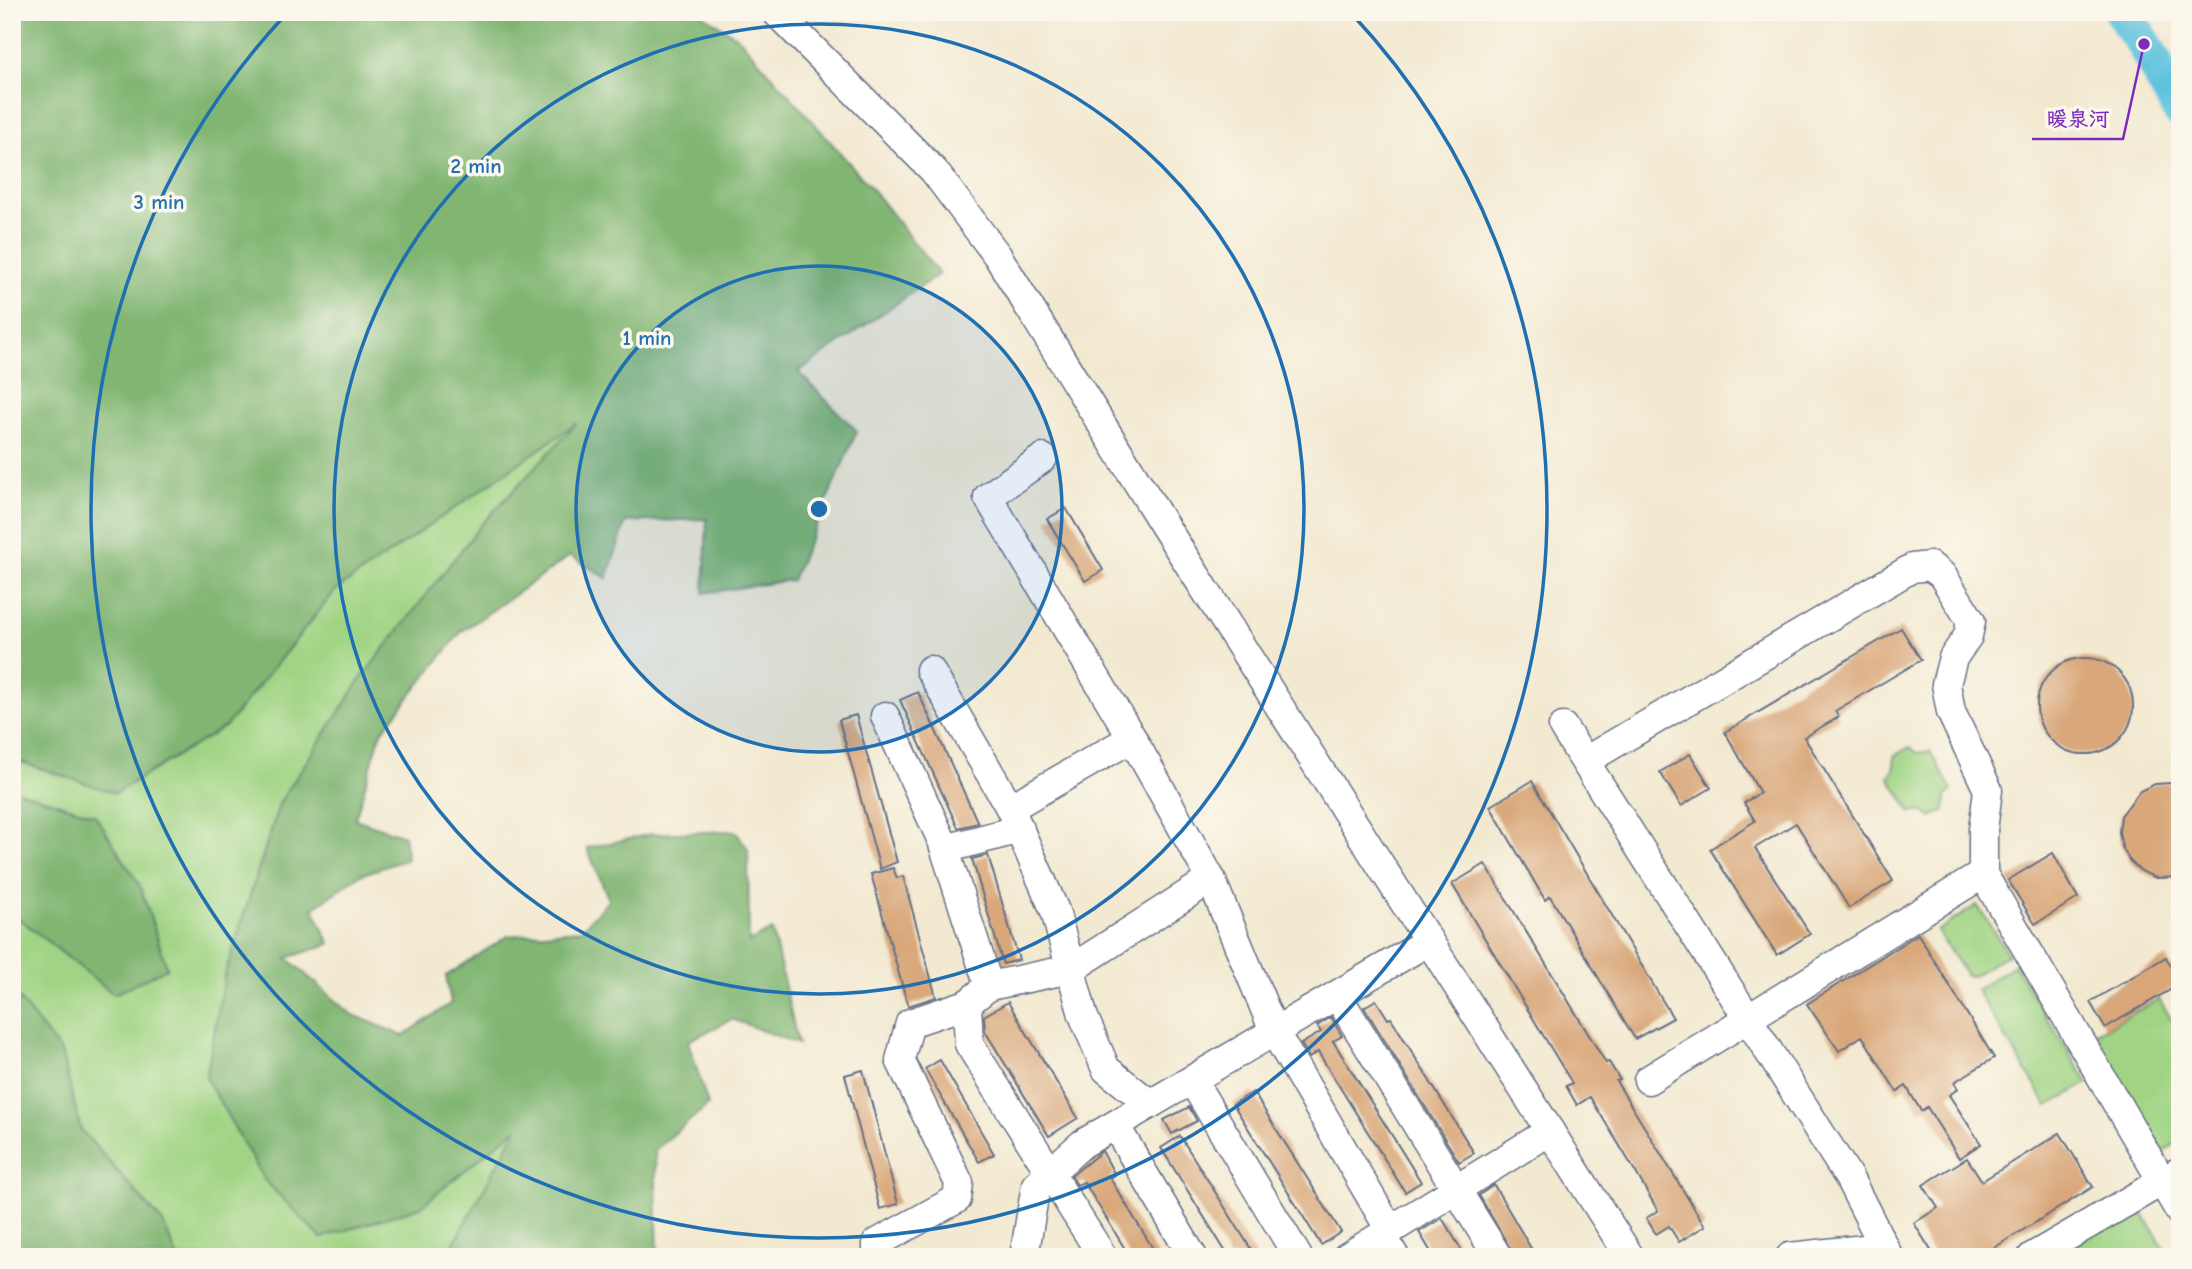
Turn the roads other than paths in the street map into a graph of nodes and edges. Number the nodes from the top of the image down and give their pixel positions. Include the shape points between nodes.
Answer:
1 (776, 12) edge
2 (1043, 458) dead end
3 (930, 670) dead end
4 (885, 716) dead end
5 (1563, 727) dead end
6 (1132, 738) junction
7 (1585, 761) junction
8 (1015, 819) junction
9 (945, 849) junction
10 (1983, 874) junction
11 (1211, 879) junction
12 (1429, 941) junction
13 (1071, 969) junction
14 (989, 986) junction
15 (1337, 995) junction
16 (967, 1004) junction
17 (1747, 1020) junction
18 (1274, 1031) junction
19 (1192, 1080) junction
20 (1648, 1080) dead end
21 (1150, 1104) junction
22 (1115, 1125) junction
23 (1550, 1131) junction
24 (1051, 1171) junction
25 (2171, 1176) edge
26 (1455, 1189) junction
27 (2180, 1212) edge
28 (1389, 1241) edge
29 (1886, 1252) edge
30 (877, 1257) edge
31 (1024, 1257) edge
32 (1103, 1257) edge
33 (1193, 1257) edge
34 (1297, 1257) edge
35 (1347, 1257) edge
36 (1498, 1257) edge
37 (1630, 1257) edge
38 (1790, 1257) edge
39 (2032, 1257) edge

1 - 12 street via 934,171 997,255
2 - 6 street via 988,497
3 - 8 street
4 - 9 street
5 - 7 street
6 - 8 street
6 - 11 street
7 - 10 street via 1858,598 1912,568 1930,566 1942,575 1971,621 1945,684 1951,712 1988,790
7 - 17 street
8 - 9 street
8 - 13 street via 1055,911
9 - 14 street
10 - 17 street
10 - 25 street
11 - 13 street
11 - 18 street
12 - 15 street
12 - 23 street
13 - 14 street
13 - 21 street via 1083,1015 1106,1069
14 - 16 street
15 - 18 street
15 - 26 street
16 - 24 street via 969,1044
16 - 30 street via 910,1023 901,1060 959,1183 957,1199 877,1242
17 - 20 street
17 - 29 street via 1849,1178
18 - 19 street
18 - 28 street
19 - 21 street
19 - 34 street
21 - 22 street
22 - 24 street via 1082,1144
22 - 33 street
23 - 26 street
23 - 37 street
24 - 31 street via 1035,1185
24 - 32 street
25 - 27 street
25 - 39 street
26 - 28 street
26 - 36 street
28 - 35 street
29 - 38 street

